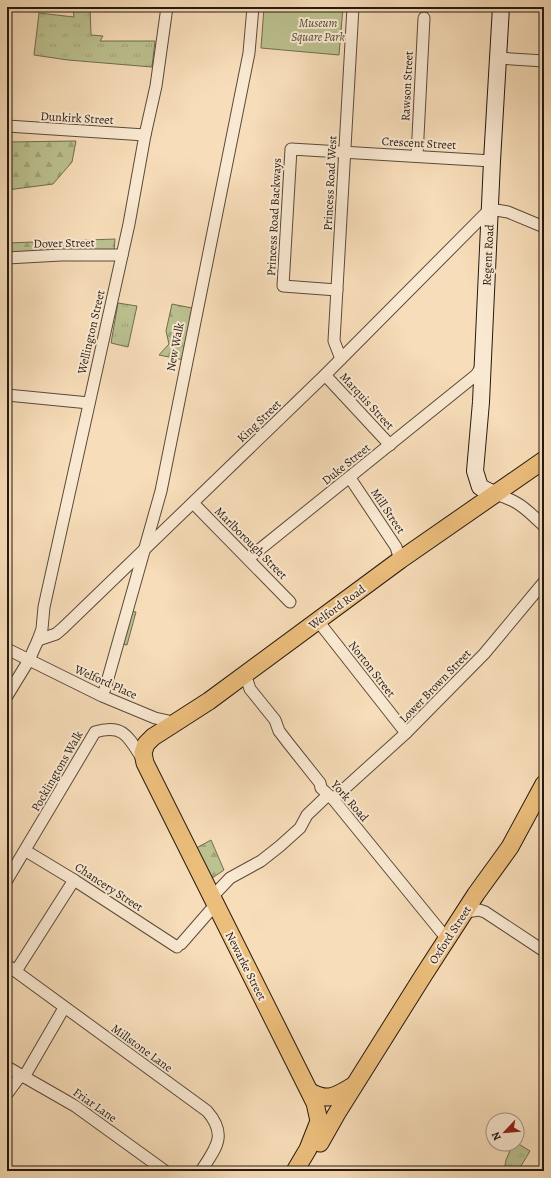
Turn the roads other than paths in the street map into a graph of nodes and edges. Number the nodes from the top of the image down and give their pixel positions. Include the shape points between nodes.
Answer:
1 (167, 7) edge
2 (253, 7) edge
3 (353, 7) edge
4 (501, 7) edge
5 (424, 18) dead end
6 (498, 58) junction
7 (544, 61) edge
8 (7, 126) edge
9 (145, 135) junction
10 (344, 152) junction
11 (417, 156) junction
12 (492, 161) junction
13 (490, 209) junction
14 (544, 227) edge
15 (122, 255) junction
16 (7, 258) edge
17 (336, 290) junction
18 (341, 358) junction
19 (483, 365) junction
20 (325, 375) junction
21 (460, 389) junction
22 (7, 395) edge
23 (481, 402) junction
24 (89, 403) junction
25 (390, 445) junction
26 (544, 460) edge
27 (350, 478) junction
28 (494, 494) junction
29 (193, 503) junction
30 (544, 526) edge
31 (144, 550) junction
32 (249, 558) junction
33 (400, 560) junction
34 (544, 582) edge
35 (290, 602) dead end
36 (318, 621) junction
37 (38, 640) junction
38 (7, 649) edge
39 (29, 660) junction
40 (245, 674) junction
41 (105, 689) dead end
42 (7, 696) edge
43 (173, 722) junction
44 (406, 733) junction
45 (145, 763) junction
46 (544, 784) edge
47 (327, 794) junction
48 (26, 851) junction
49 (7, 880) edge
50 (74, 880) junction
51 (214, 901) junction
52 (466, 912) junction
53 (447, 939) junction
54 (179, 946) joint
55 (544, 951) edge
56 (11, 968) edge
57 (64, 1008) junction
58 (7, 1067) edge
59 (22, 1076) junction
60 (354, 1086) junction
61 (310, 1092) junction
62 (7, 1094) edge
63 (165, 1171) edge
64 (201, 1171) edge
65 (295, 1171) edge
66 (306, 1171) edge

1 - 9 street, Wellington Street via 156,86
2 - 31 street, New Walk via 247,61 160,491
3 - 10 street, Princess Road West
4 - 6 street, Regent Road
5 - 11 street, Rawson Street
6 - 7 street
6 - 12 street, Regent Road
8 - 9 street, Dunkirk Street
9 - 15 street, Wellington Street
10 - 11 street, Crescent Street
10 - 17 street, Princess Road West
10 - 17 street, Princess Road Backways via 291,150 283,286
11 - 12 street, Crescent Street
12 - 13 street, Regent Road
13 - 14 street via 508,212
13 - 18 street, King Street
13 - 19 street, Regent Road
15 - 16 street, Dover Street
15 - 24 street, Wellington Street
17 - 18 street, Princess Road West via 334,341
18 - 20 street, King Street
19 - 21 street, Duke Street via 476,376
19 - 23 street, Regent Road
20 - 25 street, Marquis Street
20 - 29 street, King Street
21 - 23 street via 472,390
21 - 25 street, Duke Street
22 - 24 street
23 - 28 street, Regent Road via 475,471 480,487
24 - 37 street, Wellington Street
25 - 27 street, Duke Street
26 - 28 main road, Welford Road
27 - 32 street, Duke Street
27 - 33 street, Mill Street via 396,547
28 - 30 street via 522,504
28 - 33 main road, Welford Road
29 - 31 street, King Street
29 - 32 street, Marlborough Street
31 - 37 street, King Street via 56,634
31 - 41 street, New Walk
32 - 35 street, Marlborough Street
33 - 36 main road, Welford Road
34 - 44 street, Lower Brown Street via 484,654
36 - 40 main road, Welford Road
36 - 44 street, Norton Street
37 - 39 street, Wellington Street
38 - 39 street, Welford Place
39 - 42 street, Wellington Street
39 - 43 street, Welford Place via 102,696 155,718
40 - 43 main road, Welford Road
40 - 47 street, York Road via 250,689
43 - 45 main road, Welford Road via 146,744 143,753
44 - 47 street, Lower Brown Street
45 - 48 street, Pocklingtons Walk via 125,735 109,728 95,732
45 - 51 main road, Newarke Street
46 - 52 main road, Oxford Street via 510,847
47 - 51 street, Lower Brown Street via 306,815 300,828 261,861 230,878
47 - 53 street, York Road
48 - 49 street, Pocklingtons Walk
48 - 50 street, Chancery Street
50 - 54 street, Chancery Street
50 - 56 street
51 - 54 street, Lower Brown Street
51 - 61 main road, Newarke Street
52 - 53 main road, Oxford Street
52 - 55 street via 485,912
53 - 60 main road, Oxford Street
56 - 57 street, Millstone Lane
57 - 59 street
57 - 64 street, Millstone Lane via 207,1110 218,1131 217,1146
58 - 59 street, Friar Lane
59 - 62 street
59 - 63 street, Friar Lane via 75,1106
60 - 61 main road via 330,1098
60 - 66 main road, Oxford Street via 322,1138
61 - 65 main road, Newarke Street via 319,1121 308,1149

